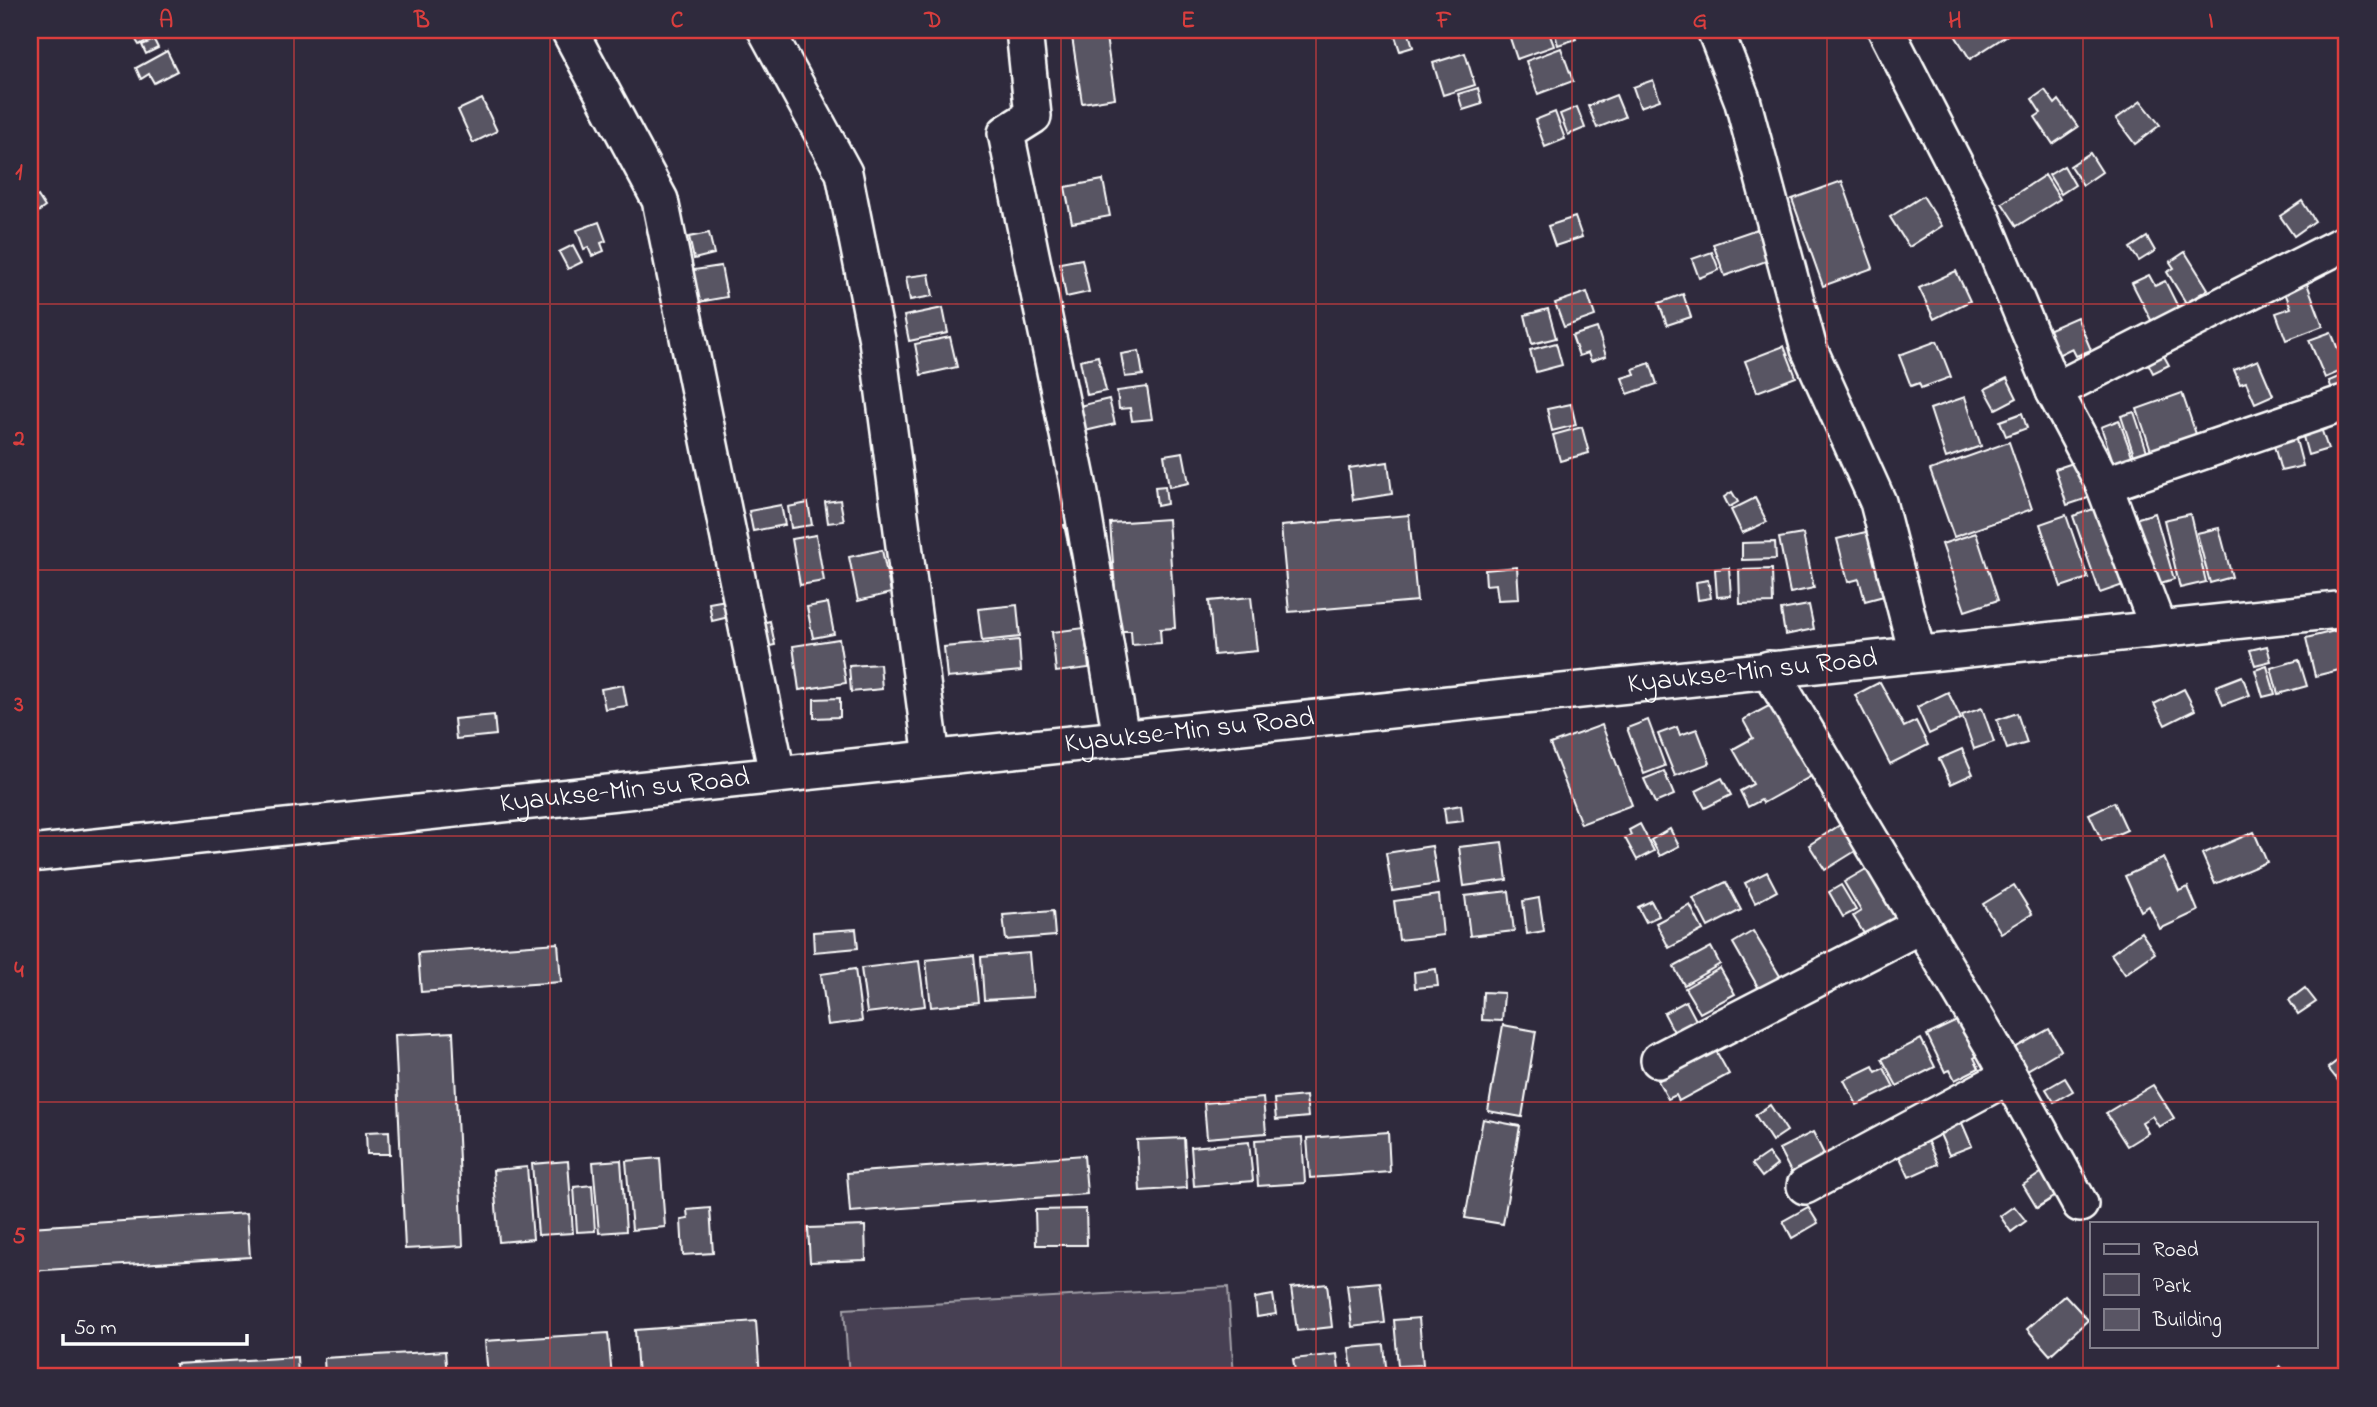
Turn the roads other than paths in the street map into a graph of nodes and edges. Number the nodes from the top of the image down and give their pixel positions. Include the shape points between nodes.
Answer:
1 (569, 30) edge
2 (766, 30) edge
3 (1024, 30) edge
4 (1715, 30) edge
5 (1886, 30) edge
6 (2347, 242) edge
7 (2054, 391) junction
8 (2347, 402) edge
9 (2104, 485) junction
10 (2347, 609) edge
11 (2158, 628) junction
12 (1917, 653) junction
13 (1769, 669) junction
14 (1121, 738) junction
15 (932, 758) junction
16 (778, 774) junction
17 (30, 853) edge
18 (1921, 925) junction
19 (1659, 1060) dead end
20 (2009, 1076) junction
21 (1805, 1186) dead end
22 (2080, 1204) dead end

1 - 16 street via 660,200
2 - 15 street via 844,173 877,340
3 - 14 street via 1033,116 1006,133 1079,488
4 - 12 street via 1742,99 1809,349 1878,502
5 - 7 street via 1981,215
6 - 7 street
7 - 9 street
8 - 9 street
9 - 11 street
10 - 11 street, Kyaukse-Min su Road
11 - 12 street, Kyaukse-Min su Road
12 - 13 street, Kyaukse-Min su Road
13 - 14 street, Kyaukse-Min su Road
13 - 18 street
14 - 15 street, Kyaukse-Min su Road
15 - 16 street, Kyaukse-Min su Road
16 - 17 street, Kyaukse-Min su Road
18 - 19 street
18 - 20 street
20 - 21 street
20 - 22 street

